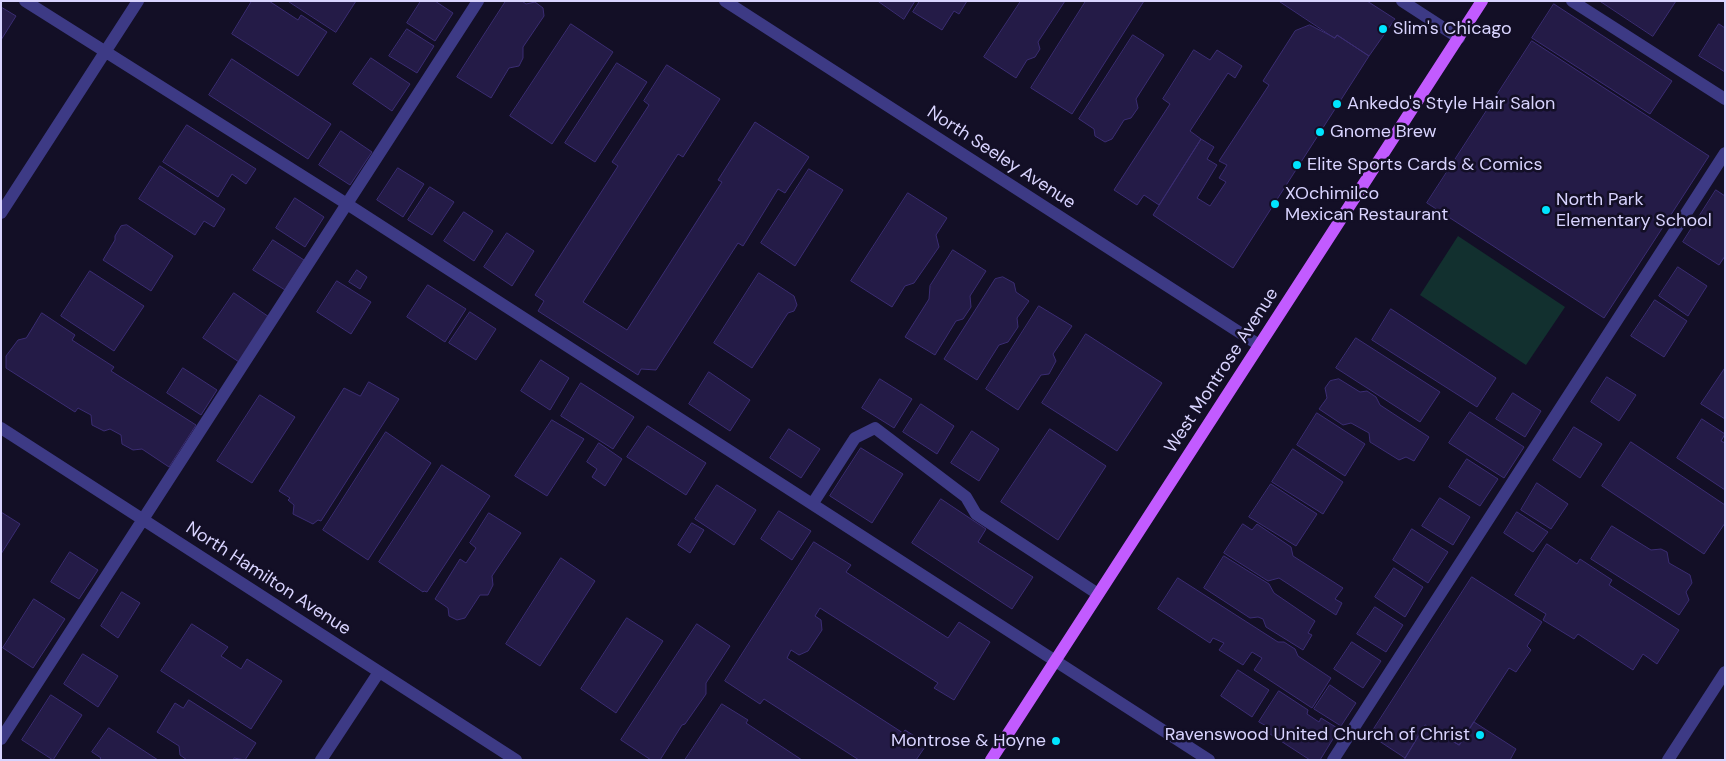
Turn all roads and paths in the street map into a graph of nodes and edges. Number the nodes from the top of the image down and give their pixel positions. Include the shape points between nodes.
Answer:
1 (25, 1) edge
2 (138, 1) edge
3 (478, 1) edge
4 (725, 1) edge
5 (1402, 1) edge
6 (1482, 1) edge
7 (1572, 1) edge
8 (1458, 38) junction
9 (105, 53) junction
10 (1725, 99) edge
11 (1725, 153) edge
12 (346, 204) junction
13 (1, 213) edge
14 (1259, 345) junction
15 (1, 428) edge
16 (812, 503) junction
17 (143, 520) junction
18 (1098, 594) junction
19 (1055, 661) junction
20 (379, 672) junction
21 (1725, 672) edge
22 (1, 739) edge
23 (321, 760) edge
24 (516, 760) edge
25 (991, 760) edge
26 (1209, 760) edge
27 (1333, 760) edge
28 (1668, 760) edge

1 - 9 street
2 - 9 street
3 - 12 street
4 - 14 street, North Seeley Avenue
5 - 8 street
6 - 8 main road, West Montrose Avenue
7 - 10 street
8 - 14 main road, West Montrose Avenue
9 - 12 street
9 - 13 street
11 - 27 street
12 - 16 street
12 - 17 street
14 - 18 main road, West Montrose Avenue
15 - 17 street, North Hamilton Avenue
16 - 18 street via 855,438 876,428 966,497 976,514
16 - 19 street
17 - 20 street, North Hamilton Avenue
17 - 22 street
18 - 19 main road, West Montrose Avenue
19 - 25 main road, West Montrose Avenue
19 - 26 street
20 - 23 street
20 - 24 street, North Hamilton Avenue
21 - 28 street

